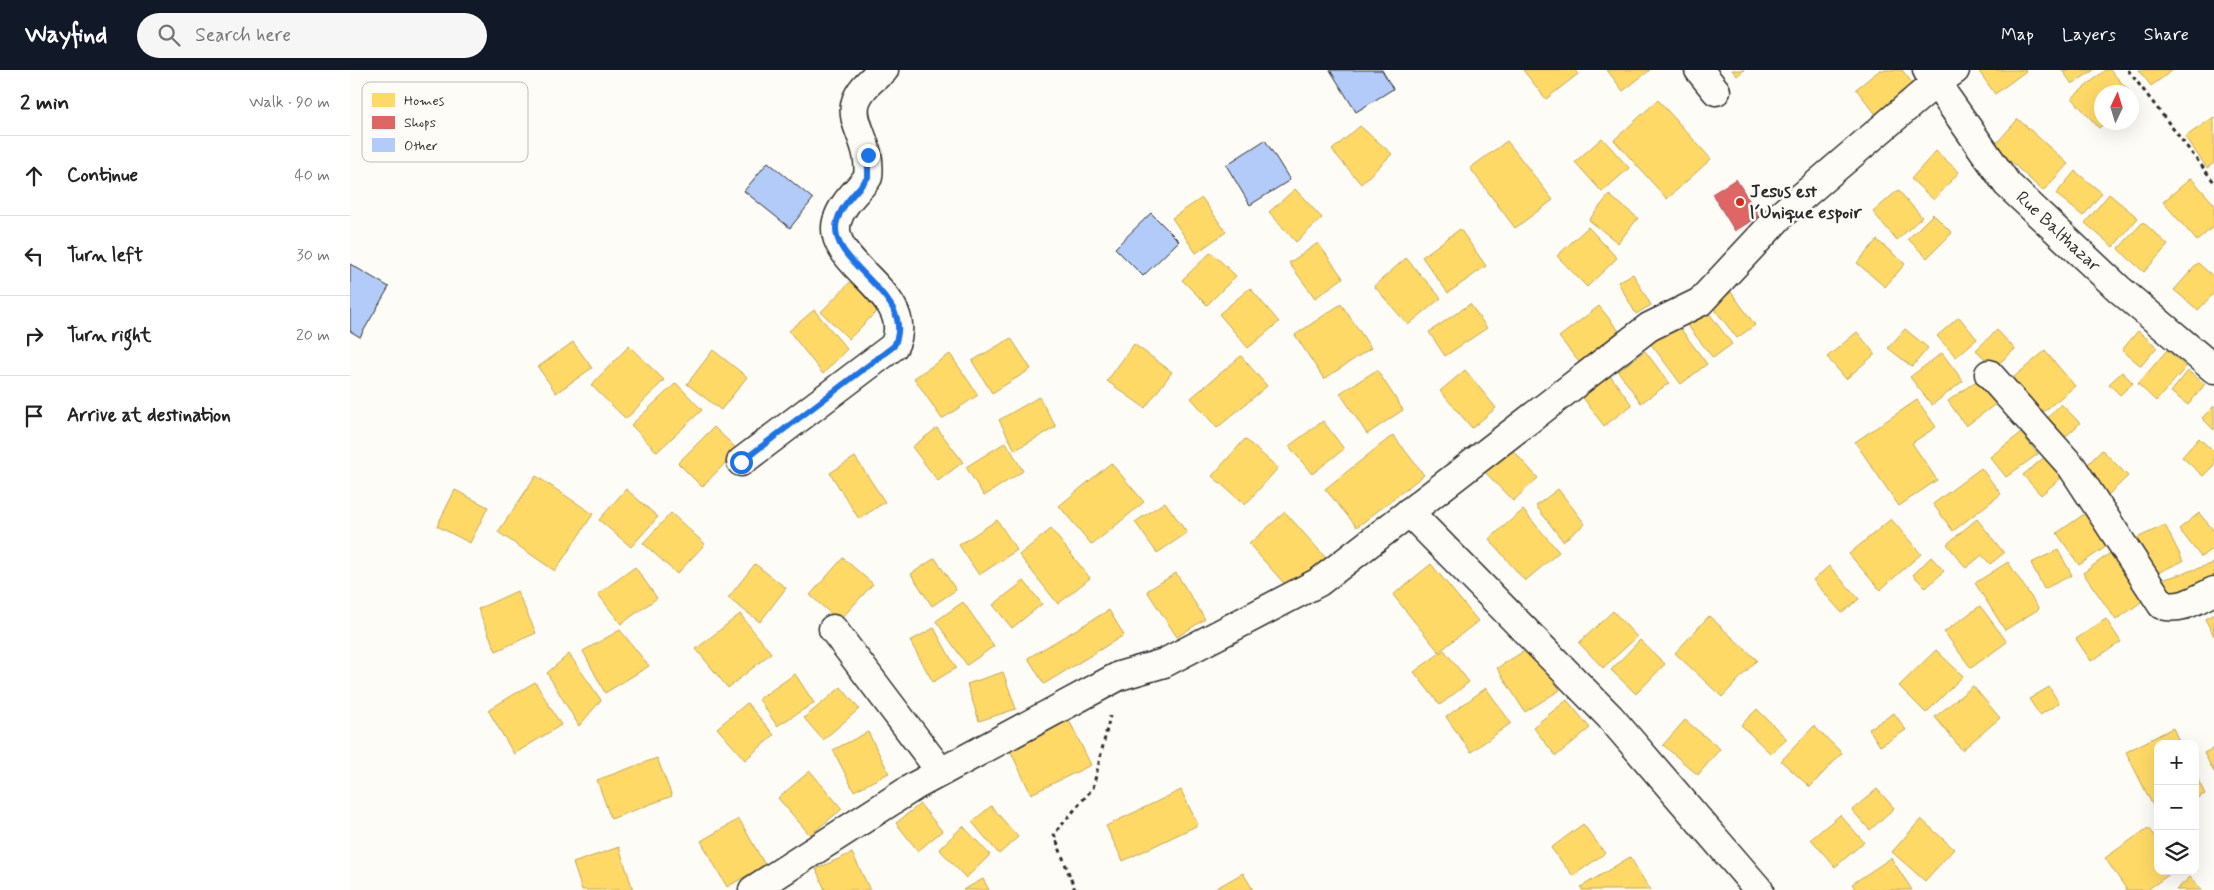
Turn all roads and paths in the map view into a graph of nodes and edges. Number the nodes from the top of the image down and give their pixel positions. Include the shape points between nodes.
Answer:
1 (884, 70) edge
2 (1699, 70) edge
3 (2128, 70) edge
4 (1938, 75) edge
5 (1716, 91) dead end
6 (2214, 182) edge
7 (2214, 369) edge
8 (1989, 374) dead end
9 (741, 462) dead end
10 (1409, 512) junction
11 (2214, 591) edge
12 (832, 629) dead end
13 (1119, 676) junction
14 (941, 772) junction
15 (753, 890) edge
16 (1075, 890) edge
17 (1759, 890) edge

1 - 9 street via 864,85 856,99 854,117 868,155 868,177 843,206 836,235 842,247 892,306 899,336 894,346
2 - 5 street
3 - 6 path
4 - 7 street, Rue Balthazar via 2007,184 2119,289
4 - 10 street via 1783,213 1700,302 1649,327
8 - 11 street via 2072,467 2162,605 2173,608
10 - 13 street via 1319,582 1164,663
10 - 17 street via 1610,717
12 - 14 street
13 - 14 street
13 - 16 path via 1093,788 1054,834
14 - 15 street

